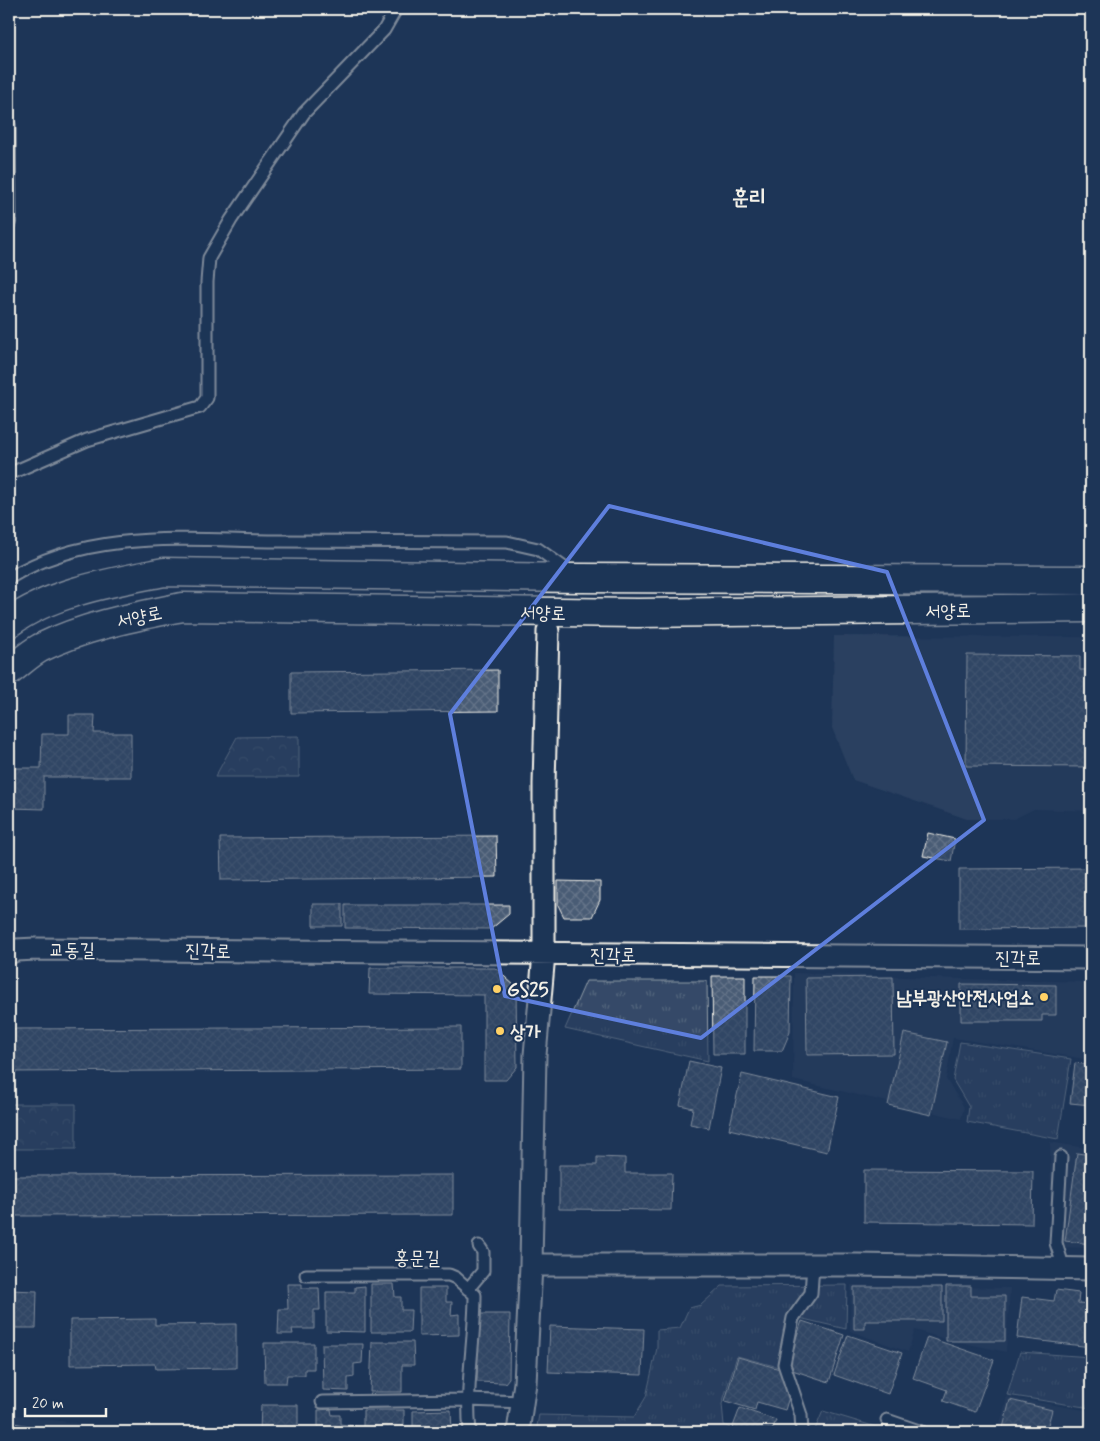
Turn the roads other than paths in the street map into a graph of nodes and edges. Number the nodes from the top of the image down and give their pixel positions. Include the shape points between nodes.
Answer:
1 (396, 9) edge
2 (9, 124) edge
3 (9, 224) edge
4 (9, 474) edge
5 (9, 578) edge
6 (578, 578) junction
7 (1091, 580) edge
8 (1091, 608) edge
9 (9, 623) edge
10 (548, 632) dead end
11 (9, 671) edge
12 (136, 950) joint
13 (9, 953) edge
14 (544, 954) junction
15 (1091, 958) edge
16 (1061, 1157) dead end
17 (479, 1246) dead end
18 (531, 1265) junction
19 (812, 1265) junction
20 (1064, 1268) junction
21 (1091, 1269) edge
22 (306, 1275) dead end
23 (468, 1289) junction
24 (468, 1400) junction
25 (322, 1402) dead end
26 (524, 1402) junction
27 (887, 1420) dead end
28 (470, 1432) edge
29 (518, 1432) edge
30 (802, 1432) edge
31 (922, 1432) edge

1 - 4 lane via 384,30 304,113 209,258 207,398 200,407 87,440
2 - 3 lane
5 - 6 lane via 26,567 64,554 106,544 155,539 506,542 538,550
6 - 7 main road, 서양로
6 - 9 main road, 서양로 via 164,572 68,594 21,614
8 - 11 main road, 서양로 via 627,613 182,607 85,629 39,649
10 - 14 street
12 - 13 street, 교동길 via 16,950
12 - 14 street, 진각로
14 - 15 street, 진각로
14 - 18 street via 535,1056
16 - 20 lane via 1056,1243
17 - 23 lane via 483,1252 483,1271
18 - 19 street
18 - 26 street
19 - 20 street
19 - 30 lane via 811,1293 793,1318 784,1364 801,1414
20 - 21 street
22 - 23 lane, 홍문길 via 450,1275
23 - 24 lane via 475,1295 475,1302
24 - 25 lane
24 - 26 lane
24 - 28 lane
26 - 29 street
27 - 31 lane

